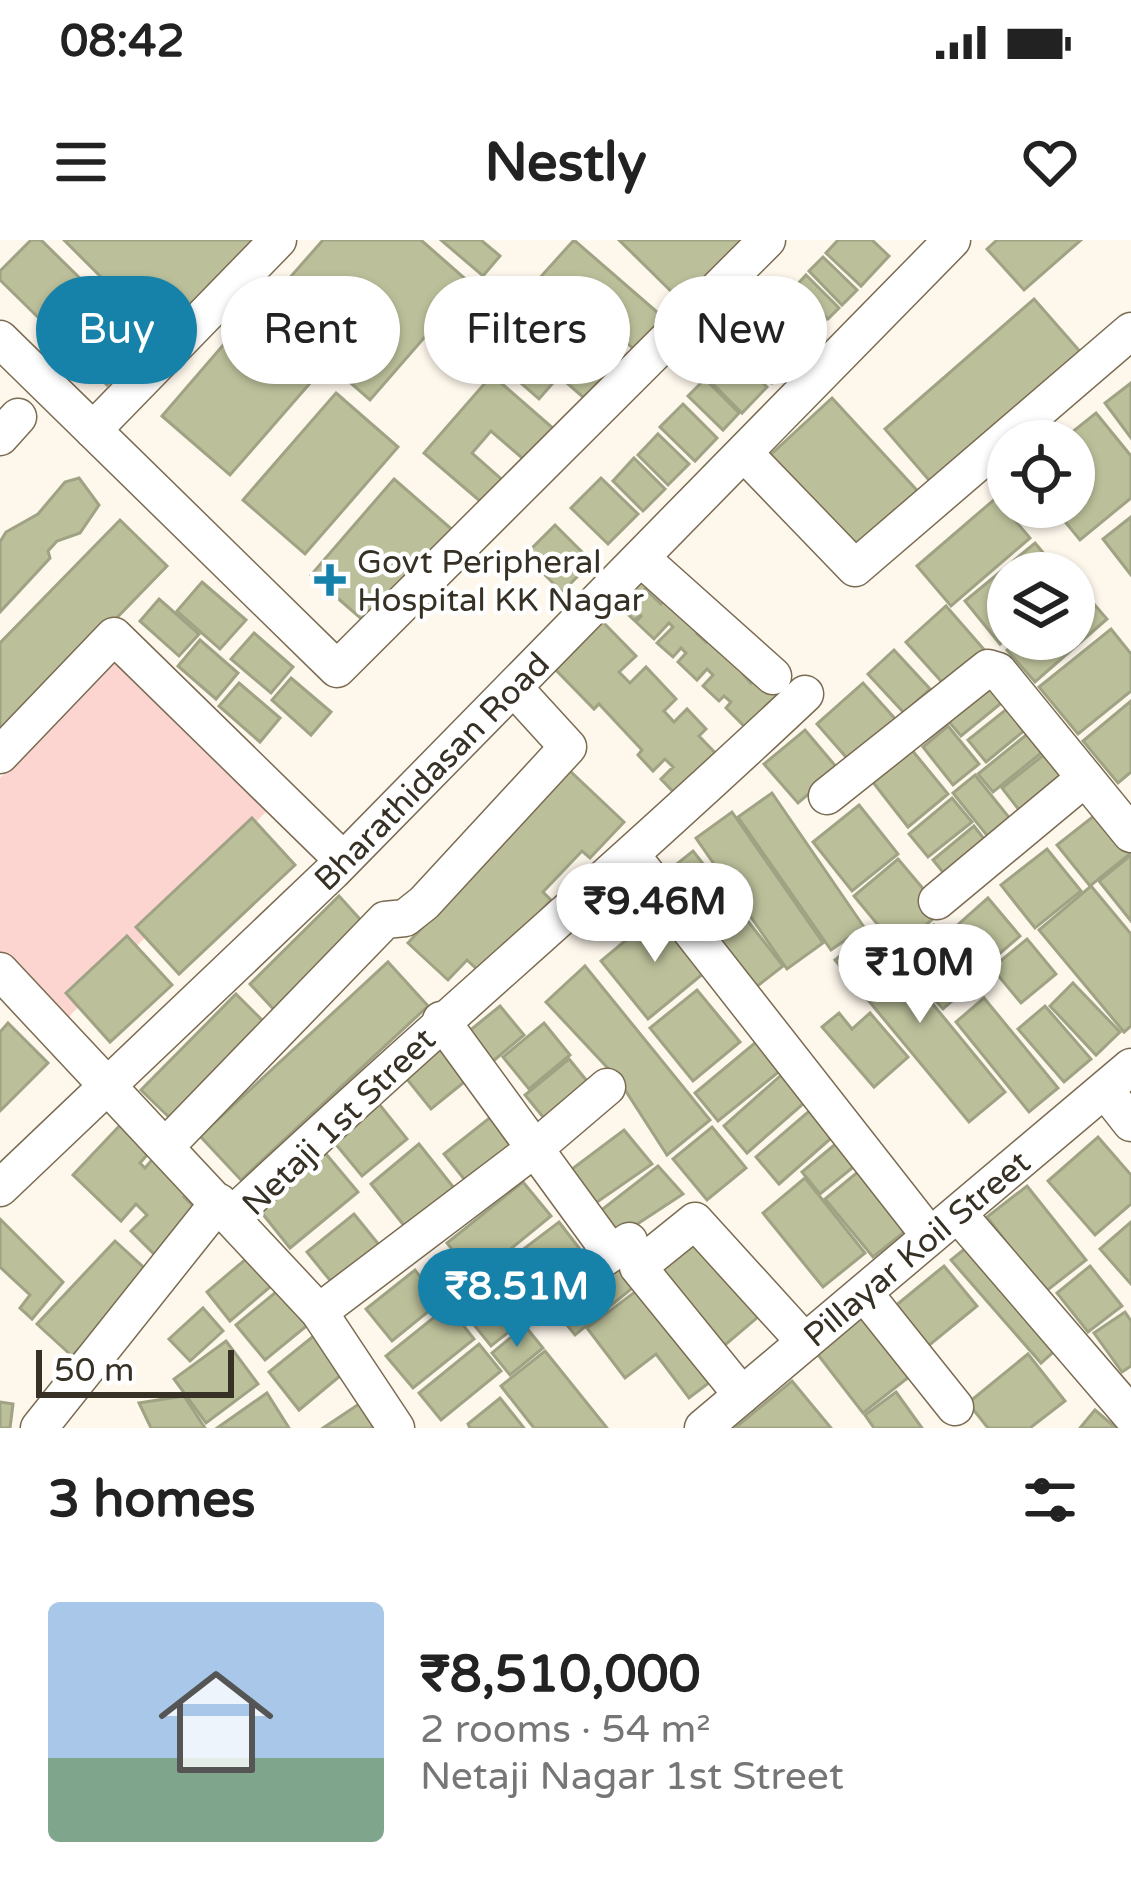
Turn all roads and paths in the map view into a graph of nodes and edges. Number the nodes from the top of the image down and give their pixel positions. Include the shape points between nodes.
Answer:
1 (278, 240) edge
2 (767, 240) edge
3 (952, 240) edge
4 (1131, 331) edge
5 (0, 339) edge
6 (93, 430) junction
7 (745, 454) junction
8 (641, 558) junction
9 (514, 688) junction
10 (0, 755) edge
11 (1084, 778) junction
12 (827, 796) dead end
13 (1131, 835) edge
14 (633, 856) junction
15 (343, 860) junction
16 (937, 901) dead end
17 (0, 971) edge
18 (441, 1020) junction
19 (1118, 1079) edge
20 (112, 1087) junction
21 (607, 1087) dead end
22 (1131, 1123) edge
23 (166, 1145) junction
24 (533, 1150) junction
25 (0, 1189) edge
26 (692, 1200) dead end
27 (227, 1212) junction
28 (944, 1225) junction
29 (611, 1252) junction
30 (557, 1290) dead end
31 (863, 1293) junction
32 (319, 1312) junction
33 (805, 1342) junction
34 (742, 1395) junction
35 (955, 1407) dead end
36 (1131, 1415) edge
37 (392, 1426) edge
38 (39, 1428) edge
39 (703, 1428) edge

1 - 6 street
2 - 6 street via 337,669
3 - 7 street, Bharathidasan Road
4 - 7 street via 855,568
5 - 6 street
7 - 8 street, Bharathidasan Road
8 - 9 street, Bharathidasan Road
8 - 14 street, Netaji 1st Street via 789,685
9 - 15 street, Bharathidasan Road
9 - 23 street via 568,748 424,903 405,918 385,920
10 - 15 street via 114,636
11 - 12 street via 998,670 988,668
11 - 13 street
11 - 16 street
14 - 18 street, Netaji 1st Street
14 - 28 street
15 - 20 street, Bharathidasan Road
17 - 20 street
18 - 24 street
18 - 27 street, Netaji 1st Street
19 - 22 street
19 - 28 street, Pillayar Koil Street
20 - 23 street
20 - 25 street, Bharathidasan Road
21 - 24 street
23 - 27 street
24 - 29 street
24 - 32 street
26 - 29 street
27 - 32 street
27 - 38 street, Netaji 1st Street
28 - 31 street, Pillayar Koil Street
28 - 36 street
29 - 30 street
31 - 33 street, Pillayar Koil Street
31 - 35 street
32 - 37 street
33 - 34 street, Pillayar Koil Street
33 - 34 street via 695,1221 638,1267
34 - 39 street, Pillayar Koil Street

